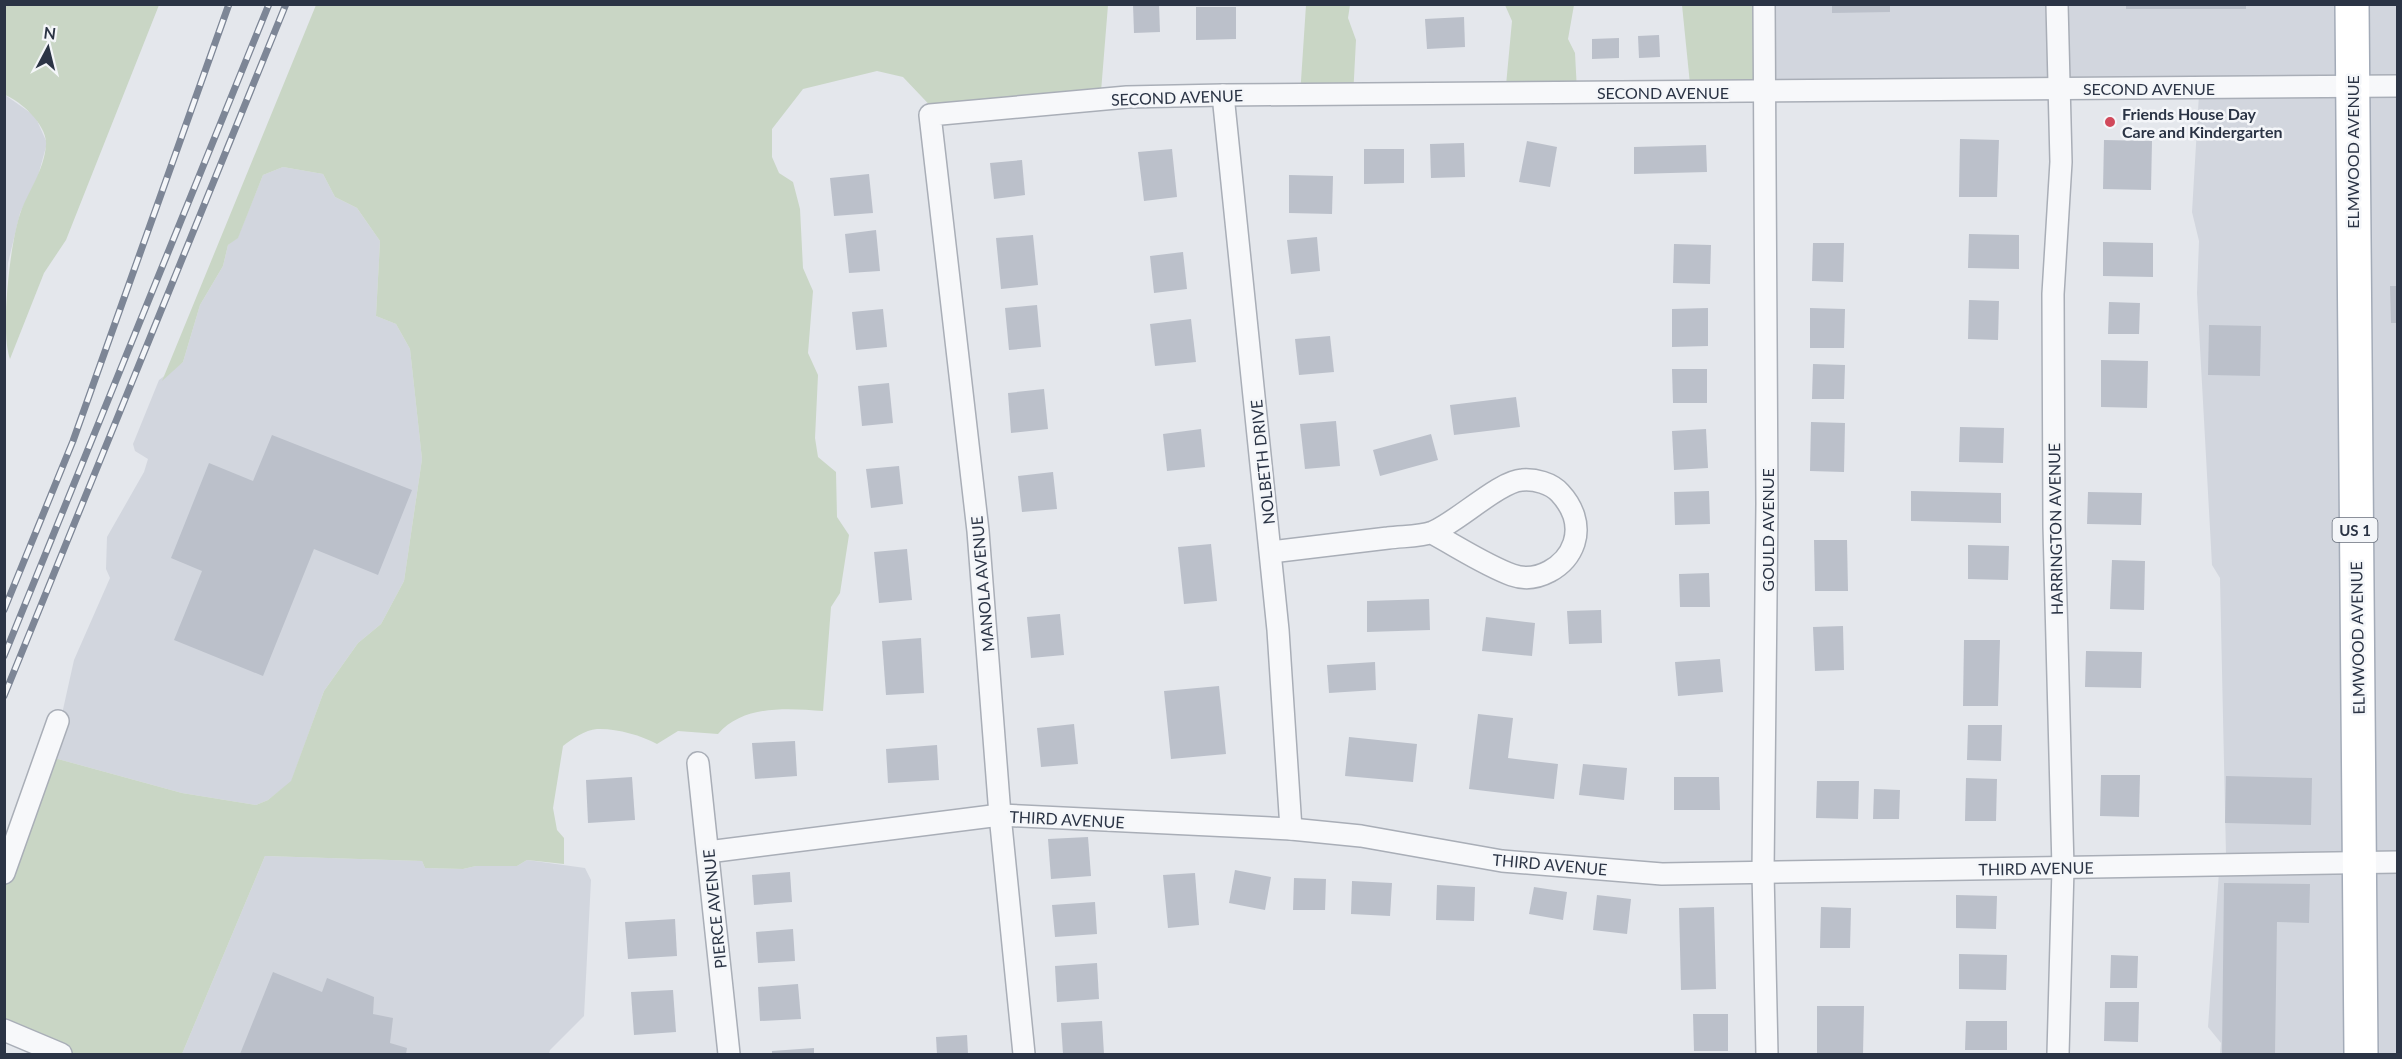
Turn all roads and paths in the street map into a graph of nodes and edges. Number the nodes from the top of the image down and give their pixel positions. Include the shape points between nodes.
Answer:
1 (1764, 4) edge
2 (2057, 4) edge
3 (2352, 4) edge
4 (2352, 86) junction
5 (2397, 86) edge
6 (2059, 89) junction
7 (1765, 91) junction
8 (1223, 95) junction
9 (930, 115) joint
10 (1432, 533) junction
11 (1271, 552) junction
12 (58, 721) dead end
13 (698, 763) dead end
14 (1000, 815) junction
15 (1291, 829) junction
16 (708, 852) junction
17 (2397, 862) edge
18 (2358, 863) junction
19 (2063, 868) junction
20 (1762, 872) junction
21 (4, 873) edge
22 (4, 1030) edge
23 (61, 1054) edge
24 (729, 1054) edge
25 (1024, 1054) edge
26 (1767, 1054) edge
27 (2058, 1054) edge
28 (2361, 1054) edge

1 - 7 street, GOULD AVENUE
2 - 6 street, HARRINGTON AVENUE
3 - 4 main road, ELMWOOD AVENUE / US 1
4 - 5 street, SECOND AVENUE
4 - 6 street, SECOND AVENUE
4 - 18 main road, ELMWOOD AVENUE / US 1
6 - 7 street, SECOND AVENUE
6 - 19 street, HARRINGTON AVENUE via 2061,162 2053,294 2054,527
7 - 8 street, SECOND AVENUE
7 - 20 street, GOULD AVENUE via 1767,504
8 - 9 street, SECOND AVENUE via 1116,98
8 - 11 street, NOLBETH DRIVE
9 - 14 street, MANOLA AVENUE via 978,531
10 - 10 street via 1514,576 1533,577 1551,571 1566,559 1574,542 1576,523 1570,505 1557,490 1540,481 1521,480 1503,486
10 - 11 street
11 - 15 street, NOLBETH DRIVE
12 - 21 street
13 - 16 street, PIERCE AVENUE
14 - 15 street, THIRD AVENUE
14 - 16 street, THIRD AVENUE
14 - 25 street, MANOLA AVENUE
15 - 20 street, THIRD AVENUE via 1362,836 1502,861 1662,874
16 - 24 street, PIERCE AVENUE
17 - 18 street, THIRD AVENUE
18 - 19 street, THIRD AVENUE
18 - 28 main road, ELMWOOD AVENUE / US 1
19 - 20 street, THIRD AVENUE
19 - 27 street, HARRINGTON AVENUE
20 - 26 street, GOULD AVENUE
22 - 23 street

